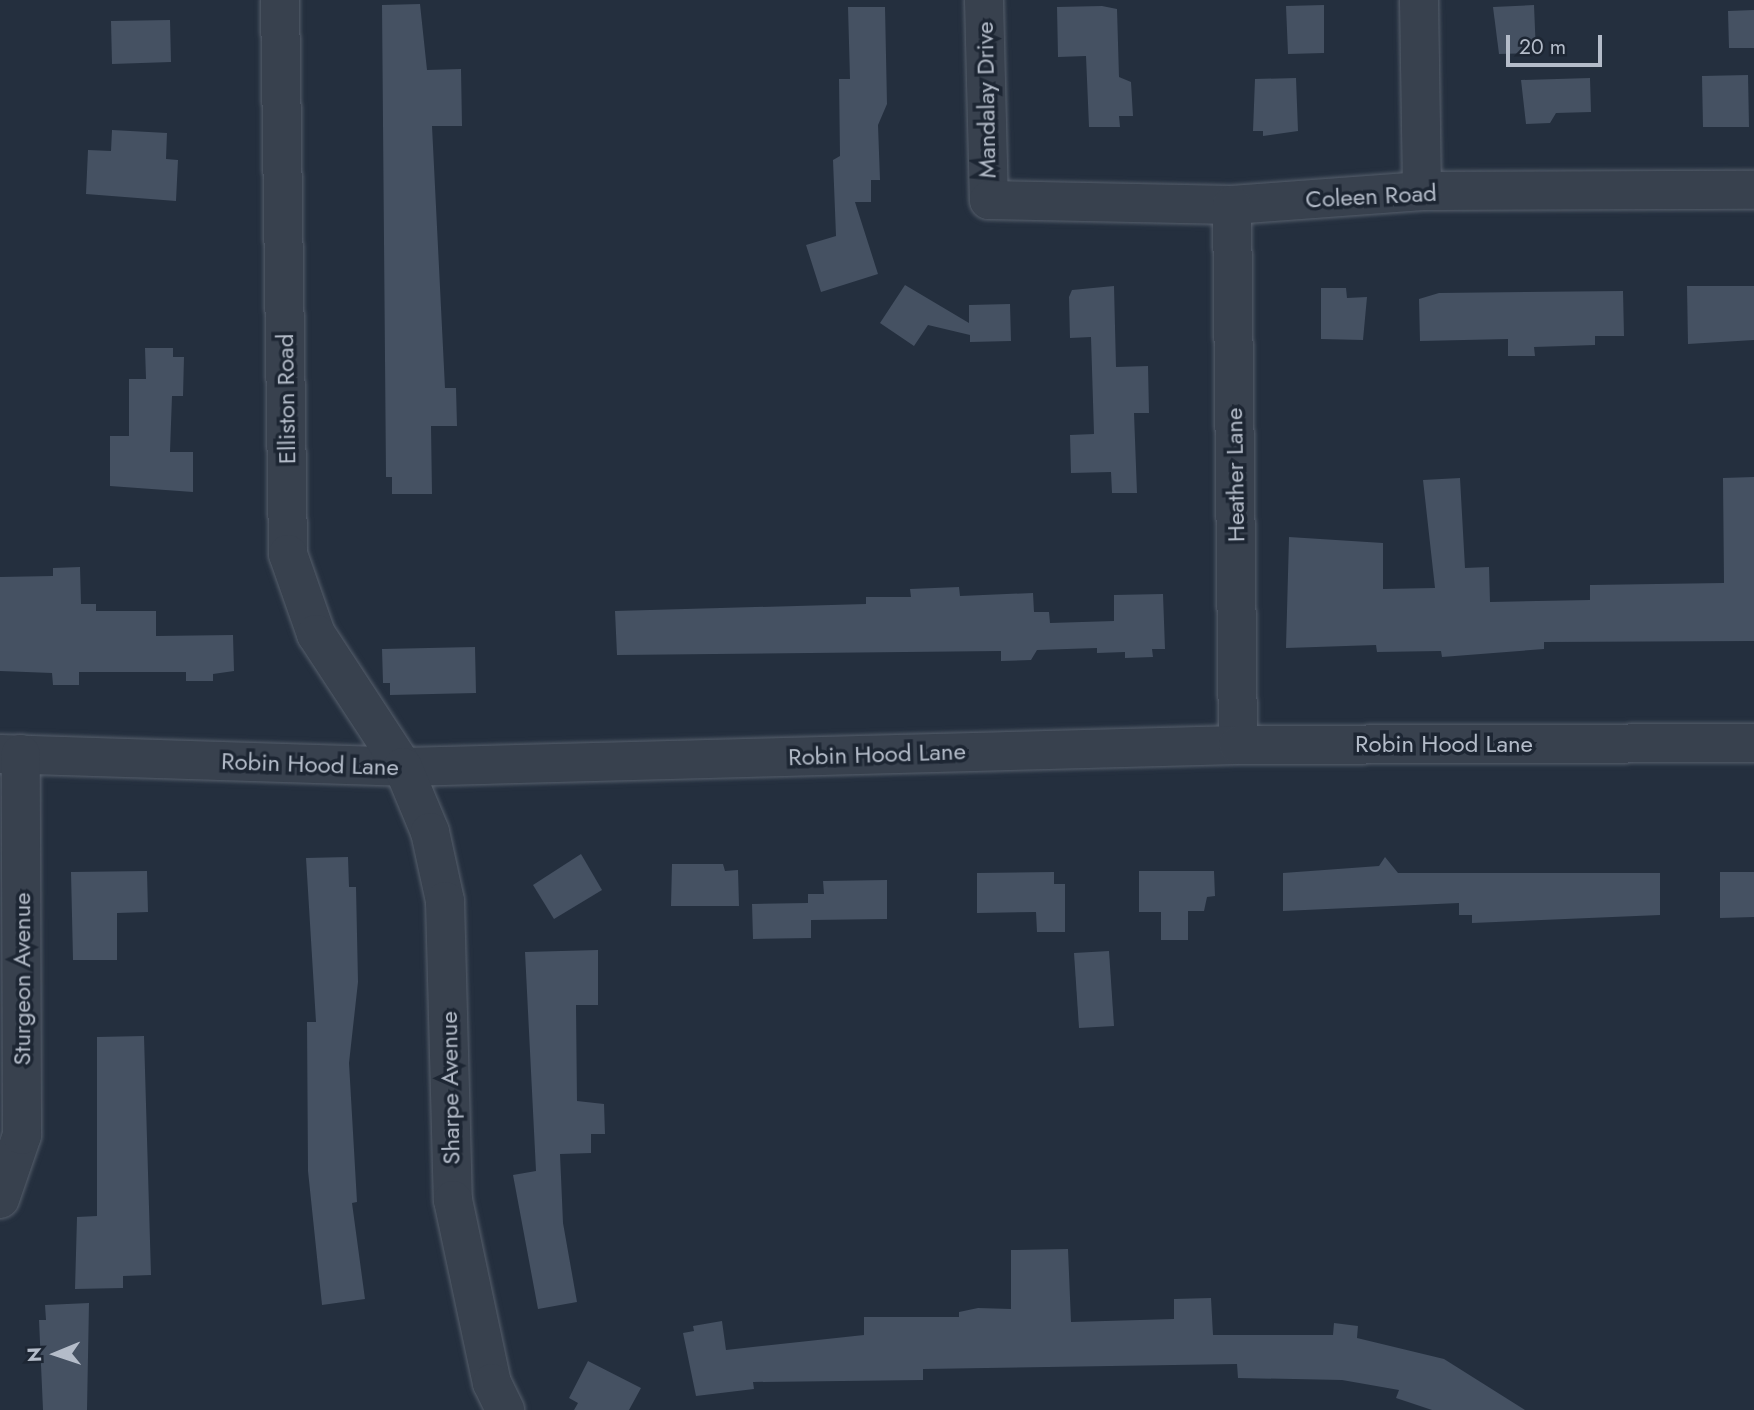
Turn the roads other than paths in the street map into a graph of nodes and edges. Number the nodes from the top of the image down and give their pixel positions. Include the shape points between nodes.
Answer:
1 (280, 0) edge
2 (984, 0) edge
3 (1419, 0) edge
4 (1754, 190) edge
5 (1422, 191) junction
6 (989, 200) joint
7 (1232, 205) junction
8 (1754, 743) edge
9 (1238, 745) junction
10 (10, 754) edge
11 (403, 767) junction
12 (0, 1199) edge
13 (505, 1410) edge

1 - 11 street, Elliston Road via 288,554 316,634
2 - 6 street, Mandalay Drive
3 - 5 street
4 - 5 street, Coleen Road
5 - 7 street, Coleen Road
6 - 7 street, Coleen Road
7 - 9 street, Heather Lane
8 - 9 street, Robin Hood Lane
9 - 11 street, Robin Hood Lane
10 - 11 street, Robin Hood Lane
10 - 12 street, Sturgeon Avenue via 22,1135
11 - 13 street, Sharpe Avenue via 430,832 445,901 453,1200 492,1383

